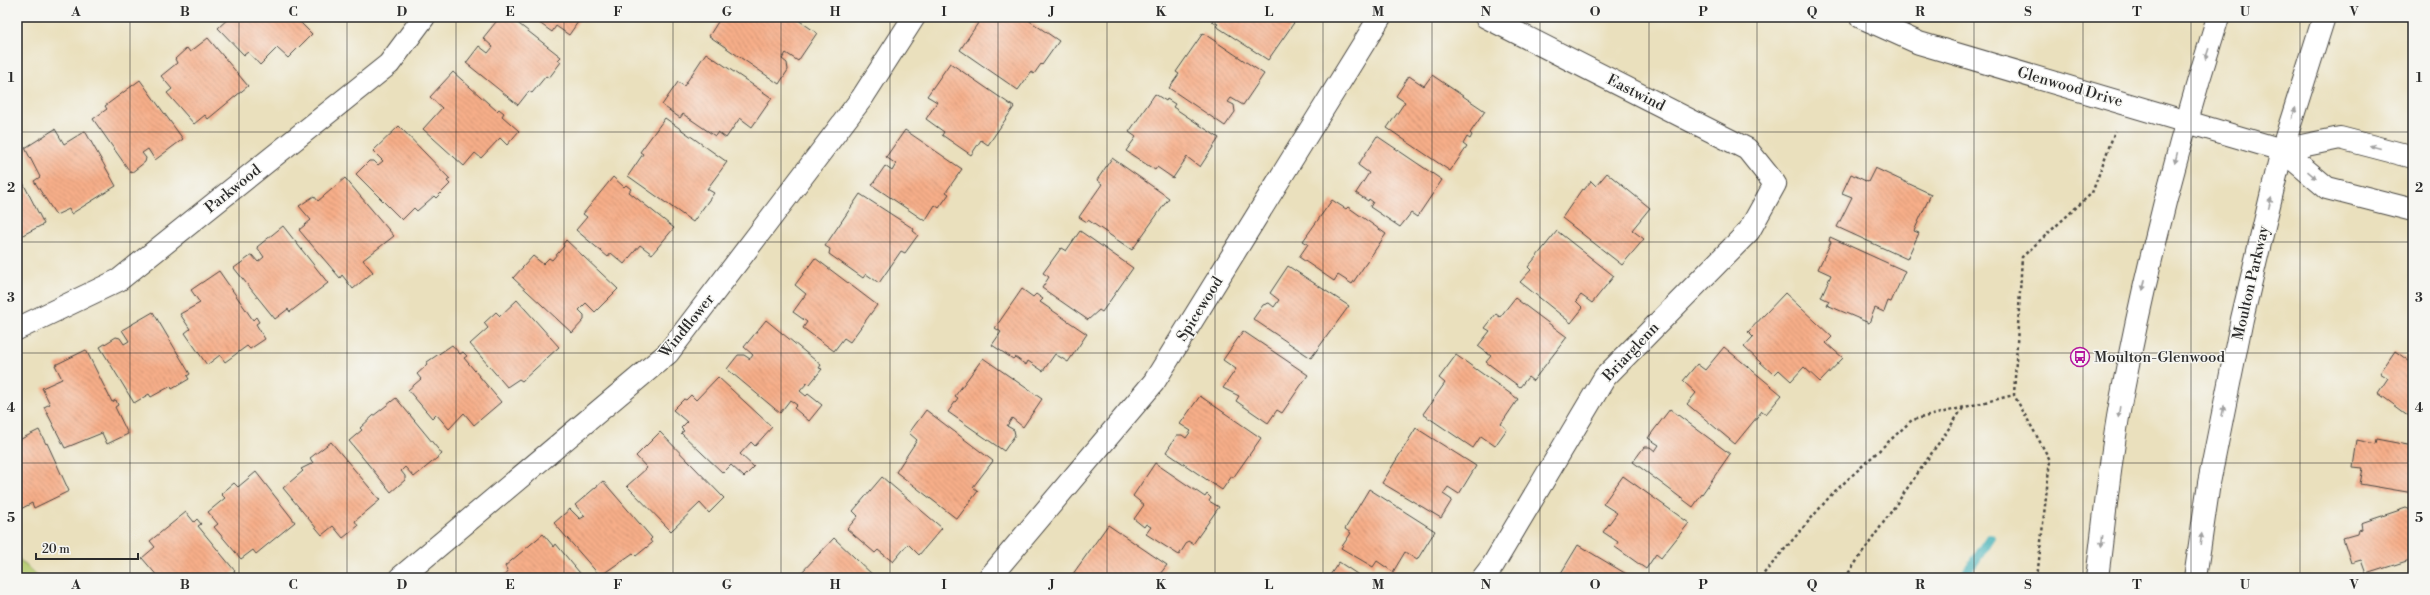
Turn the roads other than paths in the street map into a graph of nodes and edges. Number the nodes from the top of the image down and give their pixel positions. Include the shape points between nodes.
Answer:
1 (424, 17) edge
2 (914, 17) edge
3 (1380, 17) edge
4 (1486, 17) edge
5 (1861, 17) edge
6 (2218, 17) edge
7 (2324, 17) edge
8 (2185, 121) junction
9 (2282, 150) junction
10 (2413, 157) edge
11 (1775, 184) joint
12 (2413, 210) edge
13 (17, 329) edge
14 (400, 578) edge
15 (989, 578) edge
16 (1483, 578) edge
17 (2098, 578) edge
18 (2195, 578) edge

1 - 13 street, Parkwood via 389,64 119,280
2 - 14 street, Windflower via 862,98 668,353
3 - 15 street, Spicewood via 1154,382
4 - 11 street, Eastwind via 1747,150
5 - 8 street, Glenwood Drive via 1919,42
6 -> 8 street
9 -> 7 street, Moulton Parkway
8 - 9 street, Glenwood Drive
8 -> 17 street via 2147,271 2121,396
10 -> 9 street via 2340,138
9 -> 12 street via 2327,188
18 -> 9 street, Moulton Parkway via 2209,483 2239,335
11 - 16 street, Briarglenn via 1749,230 1605,377

